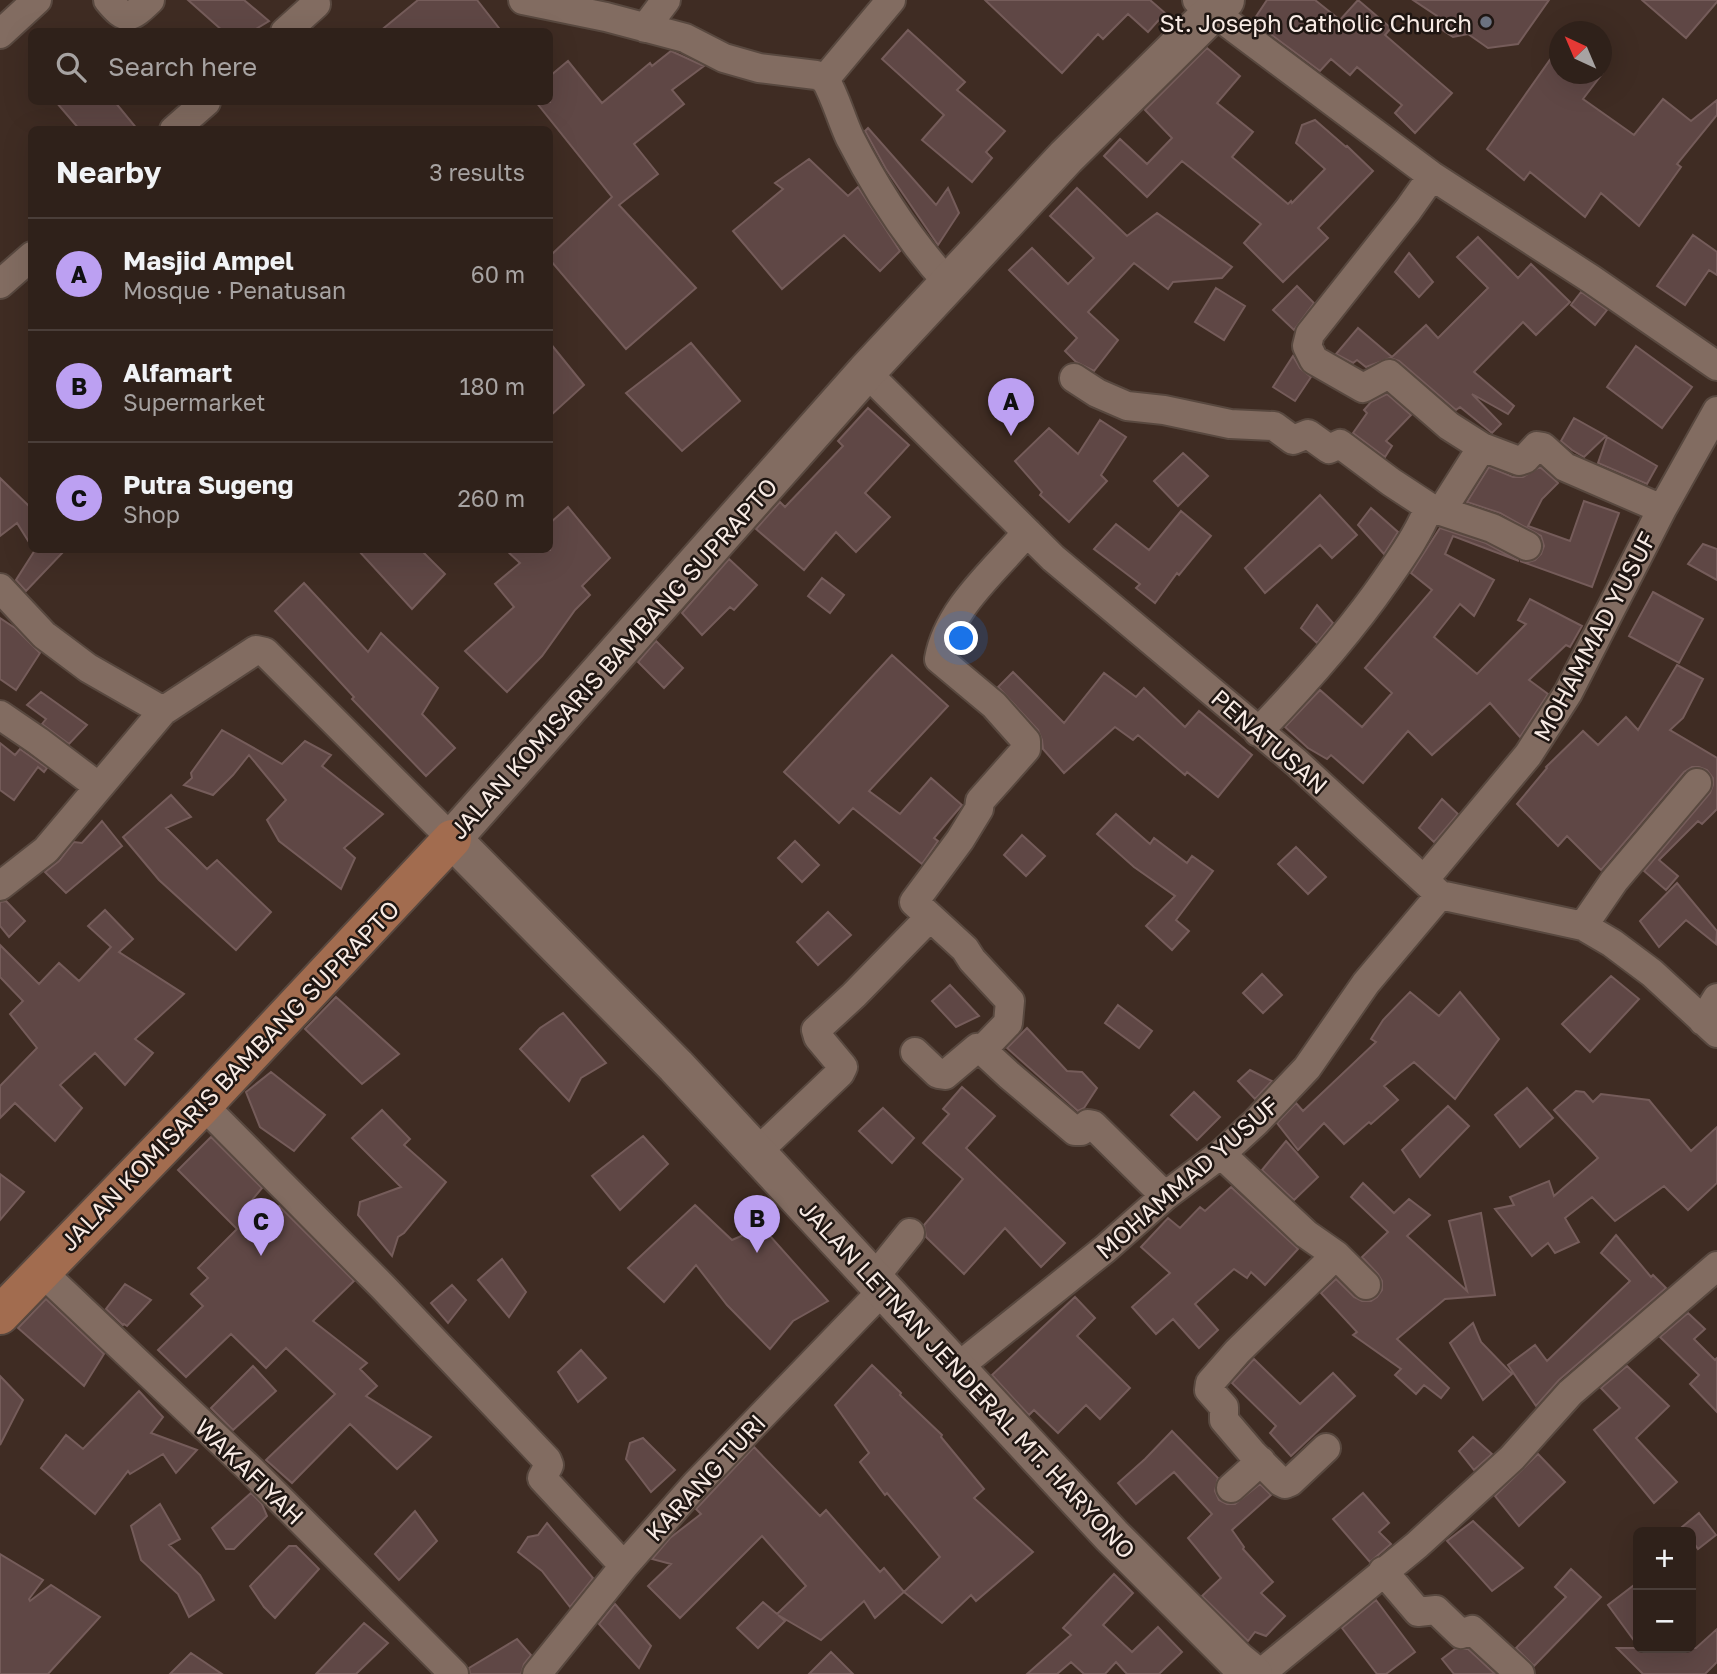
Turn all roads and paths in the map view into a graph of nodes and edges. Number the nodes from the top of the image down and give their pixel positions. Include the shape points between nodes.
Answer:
1 (108, 0) edge
2 (150, 0) edge
3 (523, 0) edge
4 (666, 0) edge
5 (891, 0) edge
6 (30, 2) edge
7 (316, 4) dead end
8 (1212, 4) edge
9 (289, 28) edge
10 (645, 28) junction
11 (0, 34) edge
12 (825, 79) junction
13 (203, 105) edge
14 (179, 126) edge
15 (1432, 176) junction
16 (28, 260) edge
17 (0, 284) edge
18 (949, 284) junction
19 (1717, 366) edge
20 (866, 372) junction
21 (1074, 378) dead end
22 (1717, 411) edge
23 (1482, 447) junction
24 (1435, 508) junction
25 (1662, 509) junction
26 (1027, 532) junction
27 (1527, 546) dead end
28 (0, 588) edge
29 (163, 711) junction
30 (0, 715) edge
31 (1258, 732) junction
32 (1697, 783) dead end
33 (99, 787) junction
34 (452, 839) junction
35 (0, 886) edge
36 (1432, 888) junction
37 (929, 918) junction
38 (1583, 926) junction
39 (1712, 1017) edge
40 (982, 1050) junction
41 (915, 1052) dead end
42 (203, 1105) junction
43 (756, 1153) junction
44 (1221, 1154) junction
45 (1165, 1196) junction
46 (910, 1233) dead end
47 (1336, 1255) junction
48 (1717, 1266) edge
49 (42, 1272) junction
50 (878, 1284) junction
51 (1366, 1285) dead end
52 (0, 1315) edge
53 (958, 1367) junction
54 (1326, 1448) dead end
55 (1261, 1461) junction
56 (1231, 1488) dead end
57 (624, 1566) junction
58 (1383, 1571) junction
59 (1244, 1671) edge
60 (454, 1674) edge
61 (537, 1674) edge
62 (1520, 1674) edge

1 - 2 street via 127,17
3 - 10 street
4 - 10 street
5 - 12 street
6 - 11 street
7 - 9 street
8 - 15 street
8 - 18 main road, JALAN KOMISARIS BAMBANG SUPRAPTO
10 - 12 street via 685,38 724,58 759,68
12 - 18 street via 852,142 898,220
13 - 14 street
15 - 19 street
15 - 23 street via 1310,334 1307,346 1314,360 1363,388 1389,373 1449,426
16 - 17 street
18 - 20 main road, JALAN KOMISARIS BAMBANG SUPRAPTO
20 - 26 street, PENATUSAN
20 - 34 main road, JALAN KOMISARIS BAMBANG SUPRAPTO
21 - 24 street via 1127,406 1230,424 1274,426 1293,440 1308,434 1329,449 1340,444
22 - 25 street, MOHAMMAD YUSUF
23 - 24 street
23 - 25 street via 1519,461 1540,446 1565,467
24 - 27 street
24 - 31 street via 1333,650
25 - 36 street, MOHAMMAD YUSUF via 1562,704
26 - 31 street, PENATUSAN
26 - 37 street via 964,605 939,657 994,705 1026,741 1026,749 981,801 960,840 915,897 914,904
28 - 29 street via 44,635 88,668
29 - 33 street
29 - 34 street via 261,650
30 - 33 street
31 - 36 street, PENATUSAN
32 - 38 street via 1614,881
33 - 35 street via 46,850
34 - 42 main road, JALAN KOMISARIS BAMBANG SUPRAPTO
34 - 43 main road, JALAN LETNAN JENDERAL MT. HARYONO
36 - 38 street
36 - 44 street, MOHAMMAD YUSUF via 1307,1068
37 - 40 street via 965,949 1010,1001 1008,1023
37 - 43 street via 816,1030 843,1067
38 - 39 street
40 - 41 street via 971,1051 945,1074 938,1074
40 - 45 street via 1075,1131 1093,1125
42 - 49 main road, JALAN KOMISARIS BAMBANG SUPRAPTO
42 - 57 street via 547,1460 550,1465 542,1478
43 - 50 main road, JALAN LETNAN JENDERAL MT. HARYONO
44 - 45 street, MOHAMMAD YUSUF
44 - 47 street via 1306,1234
45 - 53 street, MOHAMMAD YUSUF
46 - 50 street, KARANG TURI
47 - 51 street
47 - 55 street via 1210,1383 1209,1390 1224,1407 1224,1420
48 - 58 street via 1570,1393 1512,1458
49 - 52 main road, JALAN KOMISARIS BAMBANG SUPRAPTO
49 - 60 street, WAKAFIYAH via 251,1471
50 - 53 main road, JALAN LETNAN JENDERAL MT. HARYONO
50 - 57 street, KARANG TURI
53 - 59 main road, JALAN LETNAN JENDERAL MT. HARYONO via 1112,1536
54 - 55 street via 1285,1484
55 - 56 street
57 - 61 street, KARANG TURI
58 - 59 street
58 - 62 street via 1418,1612 1436,1610 1461,1634 1472,1630

